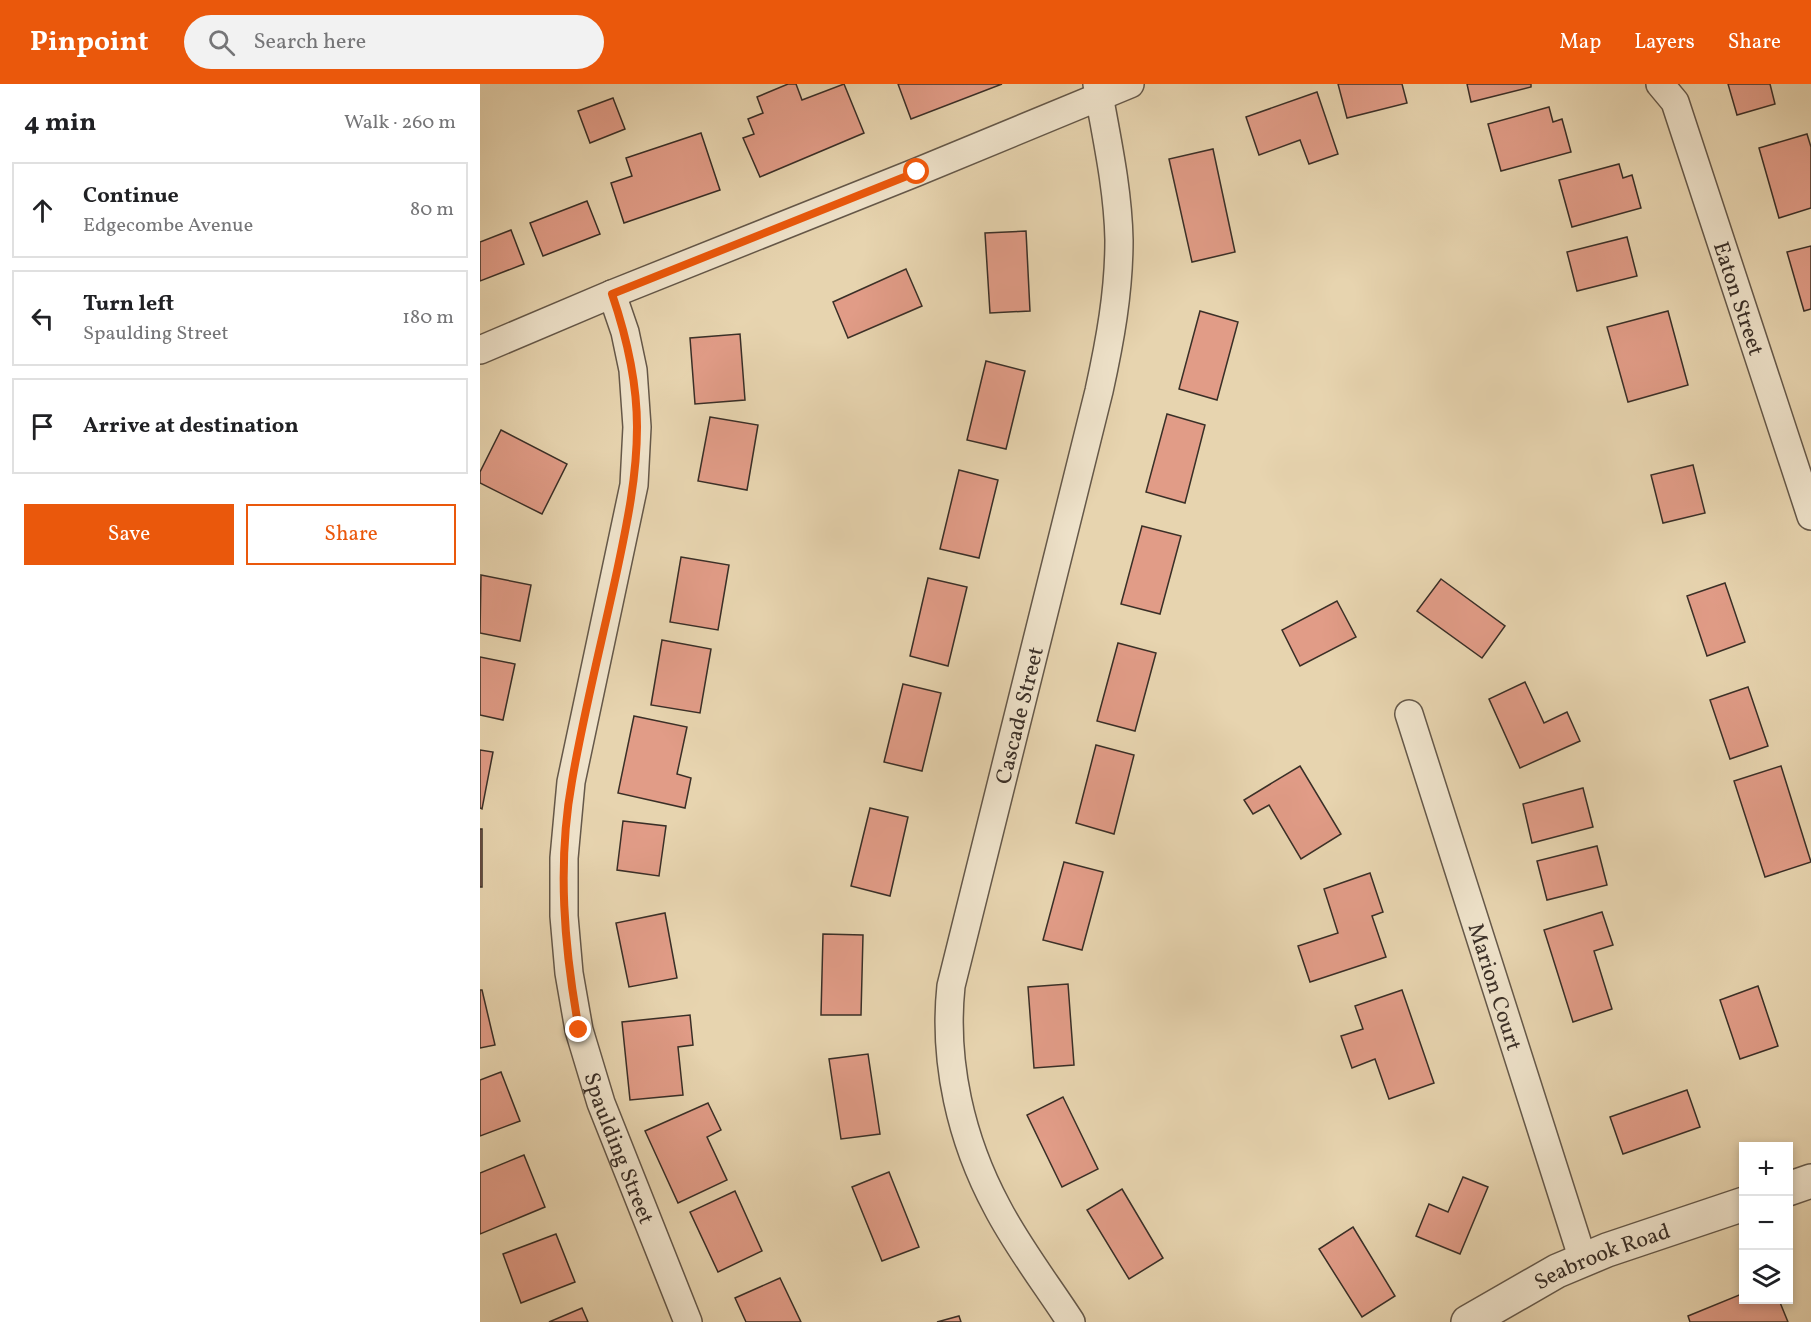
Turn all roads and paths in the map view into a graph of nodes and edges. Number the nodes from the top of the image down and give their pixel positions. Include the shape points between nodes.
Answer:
1 (1130, 84) edge
2 (1660, 84) edge
3 (1098, 90) edge
4 (612, 294) junction
5 (480, 350) edge
6 (1811, 516) edge
7 (1409, 714) dead end
8 (1811, 1182) edge
9 (1793, 1187) edge
10 (1739, 1205) edge
11 (1583, 1260) junction
12 (688, 1322) edge
13 (1071, 1322) edge
14 (1468, 1322) edge

1 - 3 street
2 - 6 street, Eaton Street via 1674,102
3 - 4 street via 917,172
3 - 13 street, Cascade Street via 1116,201 1117,297 1099,391 951,986 948,1044 957,1100 981,1173 997,1208
4 - 5 street
4 - 12 street, Spaulding Street via 633,370 637,427 634,485 571,782 564,858 564,916 579,1030 601,1103
7 - 11 street, Marion Court
8 - 9 street
10 - 11 street, Seabrook Road
11 - 14 street, Seabrook Road via 1533,1283

